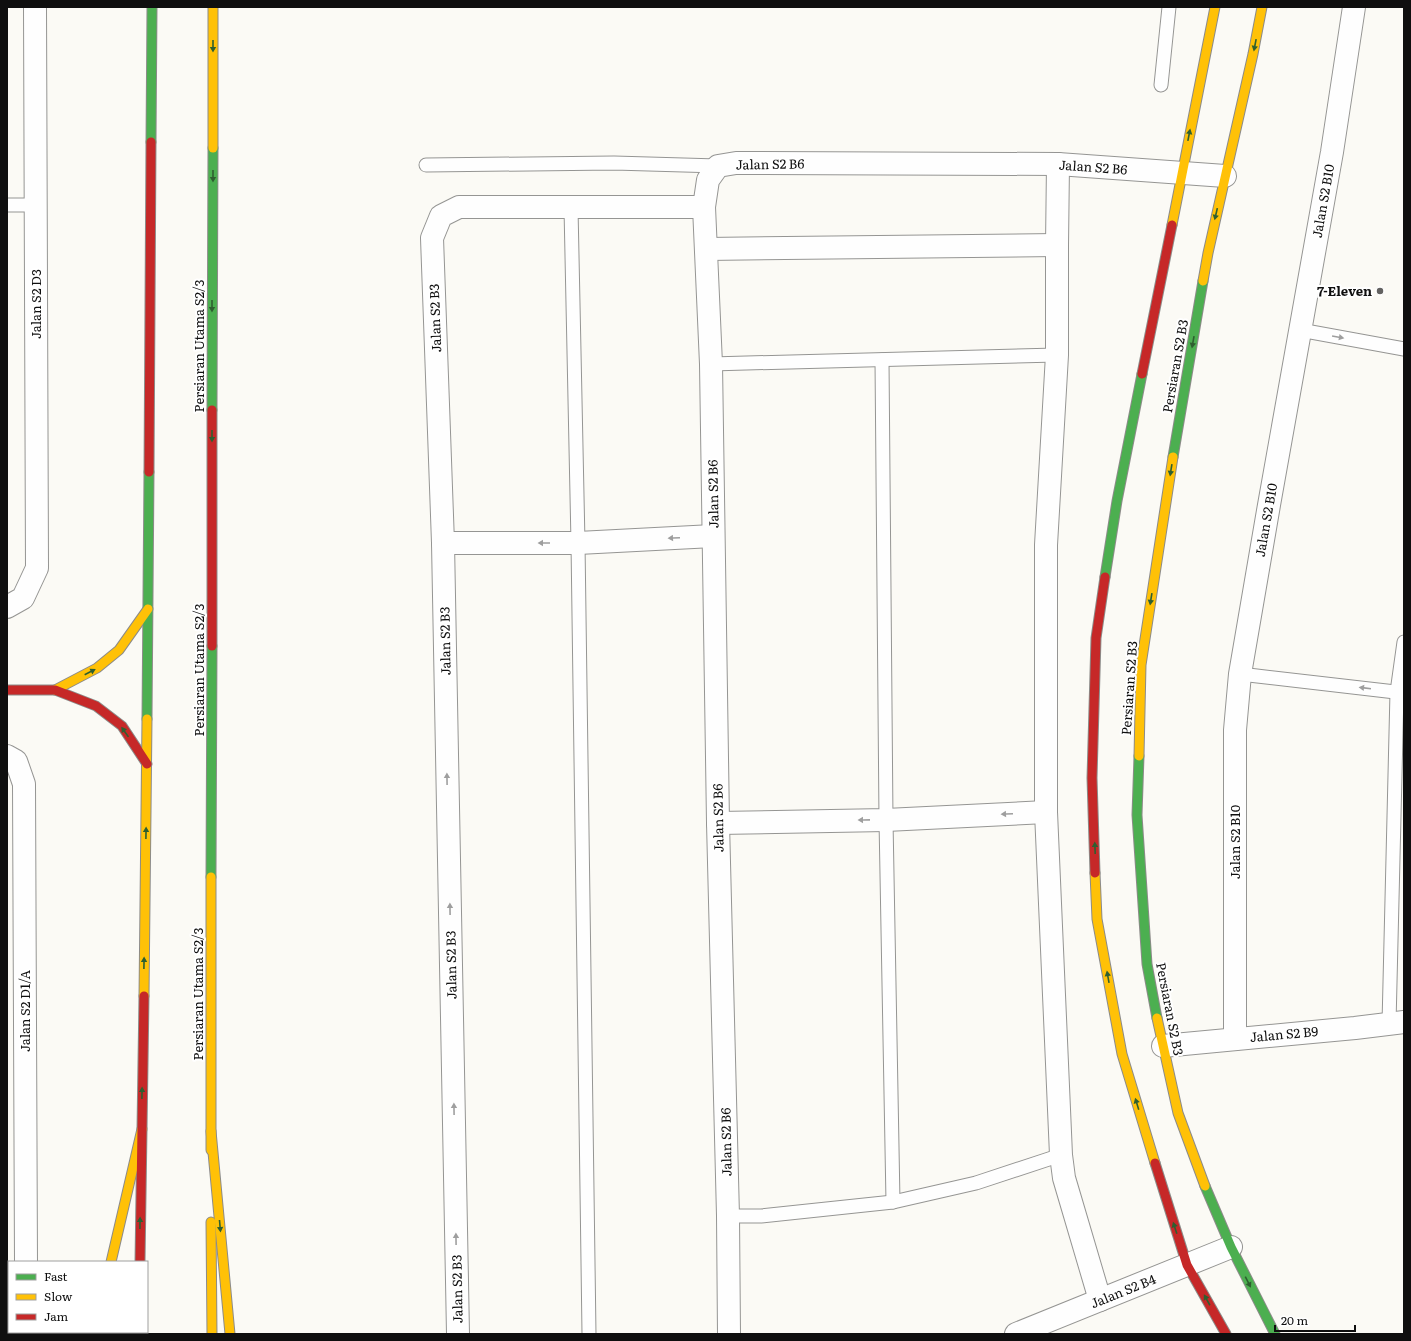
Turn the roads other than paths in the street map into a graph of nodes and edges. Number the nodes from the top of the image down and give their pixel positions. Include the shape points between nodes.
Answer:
1 (35, 7) edge
2 (152, 7) edge
3 (213, 7) edge
4 (1169, 7) edge
5 (1215, 7) edge
6 (1262, 7) edge
7 (1354, 7) edge
8 (1161, 84) dead end
9 (1058, 164) junction
10 (426, 165) dead end
11 (718, 166) junction
12 (1181, 173) junction
13 (1225, 176) junction
14 (7, 205) edge
15 (35, 205) junction
16 (704, 206) junction
17 (571, 208) junction
18 (1057, 245) junction
19 (706, 249) junction
20 (1300, 330) junction
21 (1404, 348) edge
22 (1058, 355) junction
23 (882, 360) junction
24 (711, 364) junction
25 (713, 536) junction
26 (443, 543) junction
27 (578, 544) junction
28 (15, 603) edge
29 (148, 609) junction
30 (1404, 642) edge
31 (1240, 674) junction
32 (7, 690) edge
33 (55, 690) junction
34 (1401, 693) edge
35 (11, 758) edge
36 (147, 764) junction
37 (1046, 812) junction
38 (886, 820) junction
39 (718, 823) junction
40 (1396, 1023) edge
41 (1235, 1039) junction
42 (1163, 1046) junction
43 (142, 1129) junction
44 (211, 1131) junction
45 (1061, 1155) junction
46 (894, 1202) junction
47 (728, 1216) junction
48 (1231, 1247) junction
49 (26, 1261) edge
50 (111, 1261) edge
51 (140, 1261) edge
52 (1187, 1265) junction
53 (1100, 1300) junction
54 (212, 1334) edge
55 (230, 1334) edge
56 (458, 1334) edge
57 (589, 1334) edge
58 (729, 1334) edge
59 (1016, 1334) edge
60 (1226, 1334) edge
61 (1275, 1334) edge

1 - 15 street, Jalan S2 D3
2 - 29 street
3 -> 44 street, Persiaran Utama S2/3
4 - 8 lane
12 -> 5 street
6 -> 13 street, Persiaran S2 B3
7 - 20 street, Jalan S2 B10 via 1332,152
9 - 11 street, Jalan S2 B6 via 736,163
9 - 12 street, Jalan S2 B6
9 - 18 street
10 - 11 lane via 614,163
11 - 16 street, Jalan S2 B6 via 708,180
12 - 13 street, Jalan S2 B6
52 -> 12 street via 1122,1054 1098,919 1092,778 1096,638 1117,501
13 -> 42 street, Persiaran S2 B3 via 1206,261 1141,665 1137,815 1147,964
14 - 15 lane
15 - 28 street, Jalan S2 D3 via 37,568
16 - 17 street, Jalan S2 B3
16 - 19 street, Jalan S2 B6
17 - 26 street, Jalan S2 B3 via 459,207 441,216 432,238
17 - 27 lane
18 - 19 street
18 - 22 street
19 - 24 street, Jalan S2 B6
20 -> 21 lane
20 - 31 street, Jalan S2 B10
22 - 23 lane
22 - 37 street via 1046,545
23 - 24 lane
23 - 38 lane
24 - 25 street, Jalan S2 B6
25 -> 27 street
25 - 39 street, Jalan S2 B6
27 -> 26 street
56 -> 26 street, Jalan S2 B3
27 - 57 lane
33 -> 29 street via 97,668 118,650
29 - 36 street
30 - 34 lane
34 -> 31 lane
31 - 41 street, Jalan S2 B10 via 1235,730
32 - 33 street
36 -> 33 street via 122,726 96,706
34 - 40 lane
35 - 49 street, Jalan S2 D1/A via 24,784
43 -> 36 street
37 -> 38 street
37 - 45 street
38 -> 39 street
38 - 46 lane
39 - 47 street, Jalan S2 B6
40 - 41 street, Jalan S2 B9
41 - 42 street, Jalan S2 B9
42 - 48 street, Persiaran S2 B3 via 1178,1113 1205,1187
43 - 50 street
51 -> 43 street
44 - 54 street, Persiaran Utama S2/3
44 -> 55 street
45 - 46 lane via 976,1183
45 - 53 street via 1064,1178
46 - 47 lane via 761,1216
47 - 58 street, Jalan S2 B6
48 - 52 street, Jalan S2 B4
48 -> 61 street, Persiaran S2 B3
52 - 53 street, Jalan S2 B4
60 -> 52 street
53 - 59 street, Jalan S2 B4

